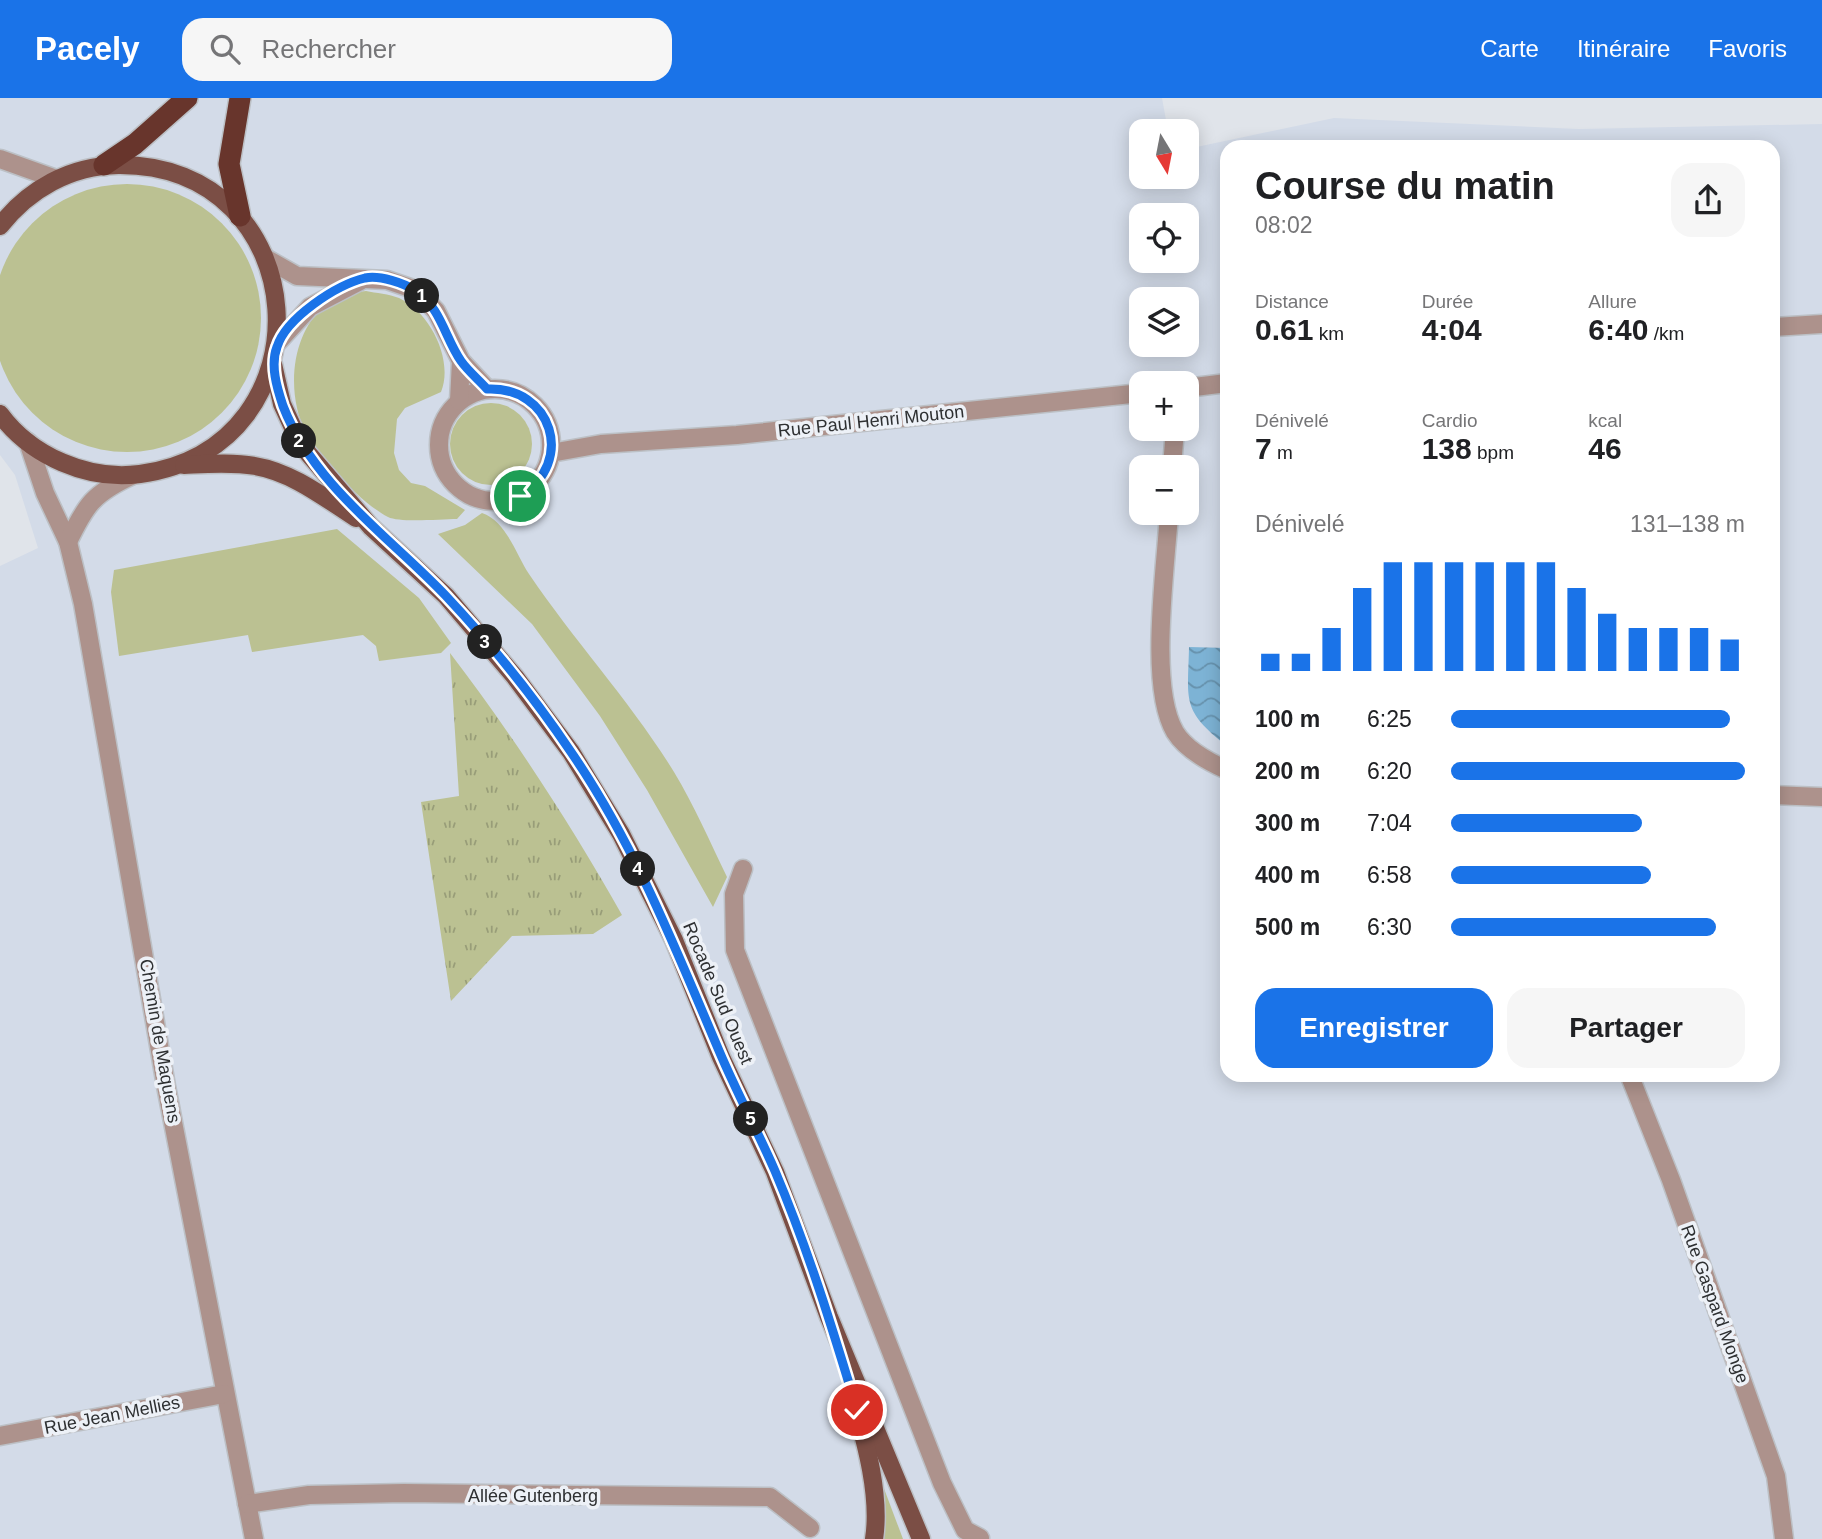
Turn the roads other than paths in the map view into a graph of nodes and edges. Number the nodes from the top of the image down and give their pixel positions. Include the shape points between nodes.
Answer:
1 (187, 98) edge
2 (240, 98) edge
3 (0, 159) edge
4 (104, 165) junction
5 (57, 179) junction
6 (6, 214) edge
7 (240, 216) junction
8 (0, 226) edge
9 (267, 258) junction
10 (366, 278) junction
11 (1822, 324) edge
12 (1780, 327) edge
13 (277, 343) junction
14 (461, 361) junction
15 (273, 363) junction
16 (1220, 384) edge
17 (1199, 386) edge
18 (487, 389) junction
19 (1129, 394) edge
20 (459, 401) junction
21 (0, 414) edge
22 (28, 442) junction
23 (551, 446) junction
24 (179, 465) junction
25 (133, 475) junction
26 (1169, 525) edge
27 (371, 527) junction
28 (68, 542) junction
29 (1220, 767) edge
30 (1780, 795) edge
31 (1822, 797) edge
32 (743, 869) dead end
33 (1632, 1082) edge
34 (829, 1317) junction
35 (224, 1394) junction
36 (0, 1436) edge
37 (247, 1504) junction
38 (810, 1528) dead end
39 (980, 1538) edge
40 (254, 1539) edge
41 (874, 1539) edge
42 (921, 1539) edge
43 (1784, 1539) edge

1 - 4 highway
2 - 7 highway via 229,164
3 - 5 street
4 - 5 main road
4 - 7 main road via 142,165 178,174 211,191
5 - 6 main road
6 - 8 main road
7 - 9 main road
9 - 10 street via 297,276
9 - 13 main road via 276,286
10 - 13 street via 325,296
10 - 14 street via 387,279 415,290 436,311
11 - 12 street
13 - 15 main road
14 - 18 street
14 - 20 street
15 - 24 main road via 259,396 238,425 211,448
15 - 27 main road, Rocade Sud Ouest via 282,404 301,445
16 - 17 street
18 - 20 street
18 - 23 street via 511,390 528,398 541,412
19 - 23 street, Rue Paul Henri Mouton via 759,433
20 - 23 street via 446,416 439,451 451,481 477,499 520,496 539,481
21 - 22 main road
22 - 25 main road via 77,468
22 - 28 street, Chemin de Maquens
24 - 25 main road
24 - 27 main road, Rocade Sud Ouest via 236,464 272,470
25 - 28 street via 92,499
26 - 29 street via 1161,683 1175,732 1204,760
27 - 34 main road, Rocade Sud Ouest via 446,596 515,677 571,752 621,834 674,940 721,1057 775,1172
28 - 35 street, Chemin de Maquens
30 - 31 street
32 - 39 street via 734,894 735,950 942,1483 965,1530
33 - 43 street, Rue Gaspard Monge via 1776,1476
34 - 41 main road via 864,1439 877,1523
34 - 42 main road, Rocade Sud Ouest
35 - 36 street, Rue Jean Mellies
35 - 37 street, Chemin de Maquens
37 - 38 street, Allée Gutenberg via 309,1495 404,1493 770,1497
37 - 40 street, Chemin de Maquens

